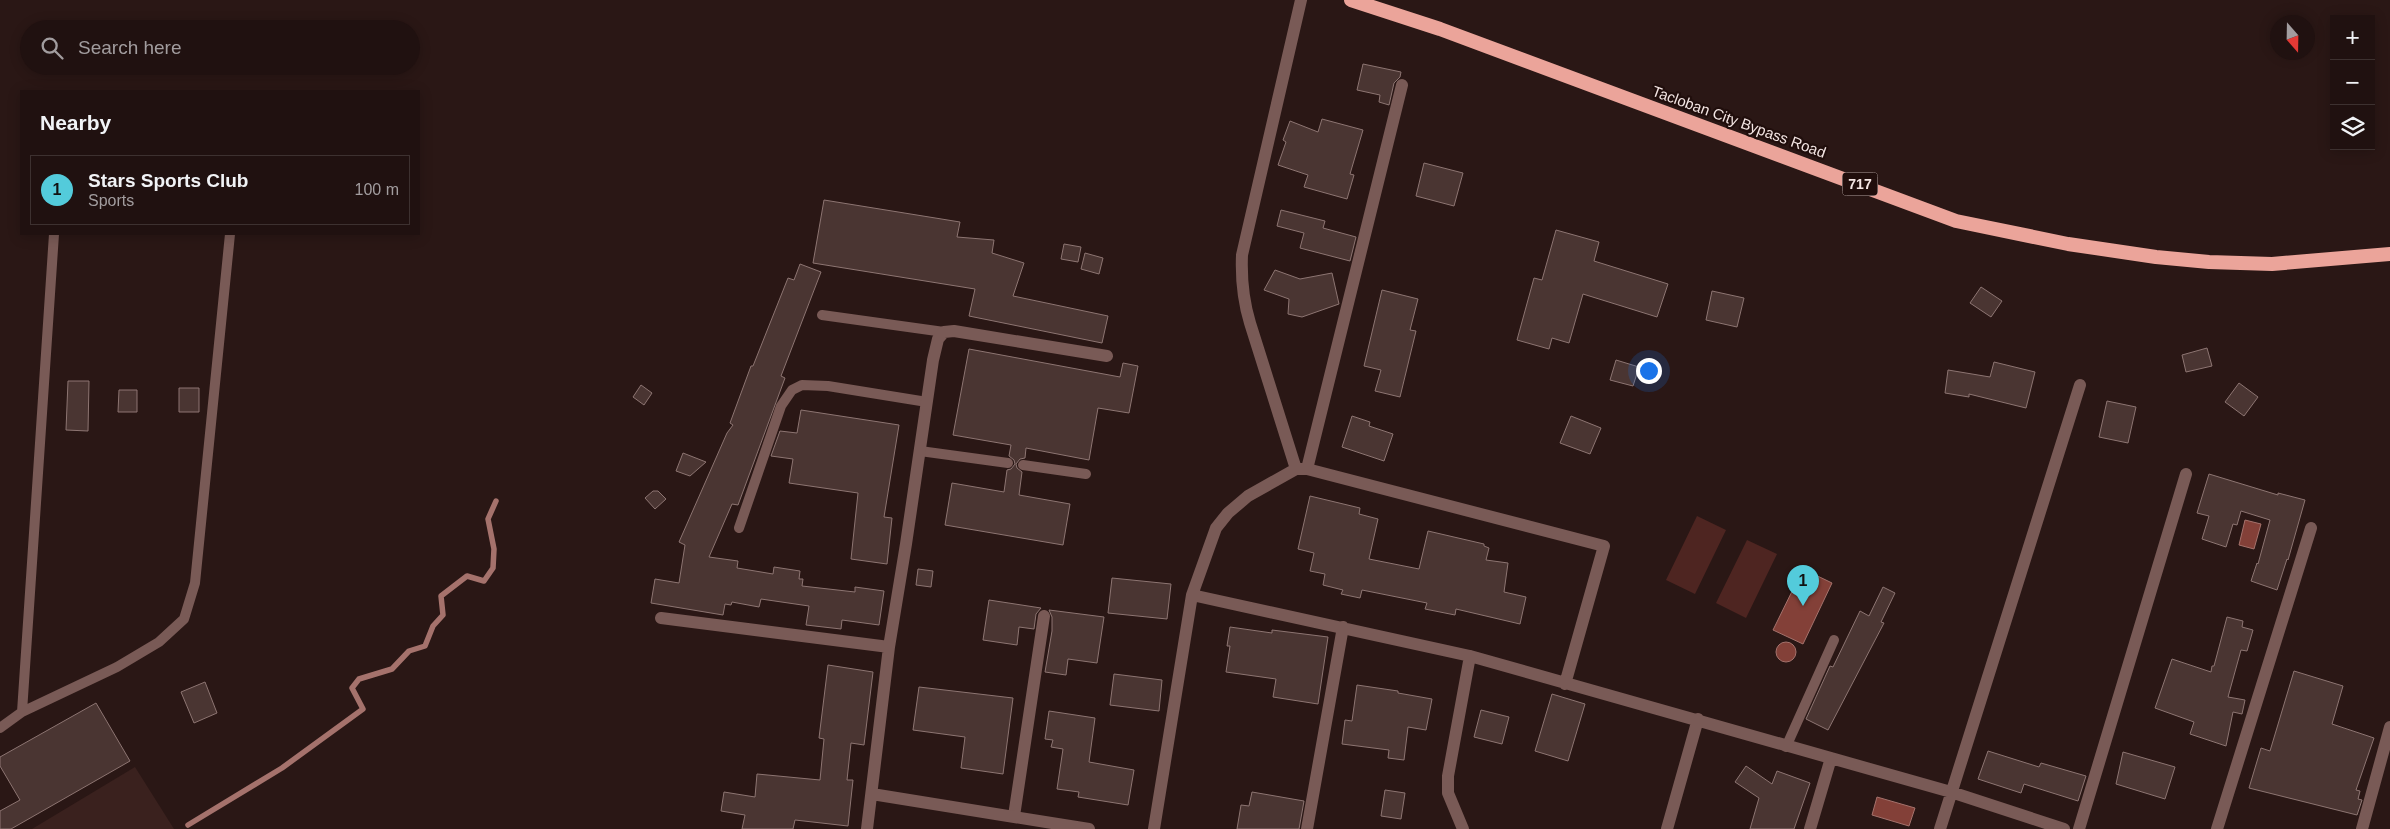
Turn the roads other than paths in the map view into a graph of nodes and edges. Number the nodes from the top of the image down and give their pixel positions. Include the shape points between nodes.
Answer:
1 (1301, 0) edge
2 (1351, 0) edge
3 (1402, 85) dead end
4 (54, 235) edge
5 (230, 235) edge
6 (2390, 254) edge
7 (822, 315) dead end
8 (944, 332) junction
9 (1107, 356) dead end
10 (2080, 385) dead end
11 (927, 402) junction
12 (920, 451) junction
13 (1008, 463) dead end
14 (1024, 466) dead end
15 (1301, 469) junction
16 (1086, 474) dead end
17 (2186, 474) dead end
18 (739, 528) dead end
19 (2311, 528) dead end
20 (1192, 595) junction
21 (1044, 616) dead end
22 (661, 618) dead end
23 (1343, 627) junction
24 (1834, 640) dead end
25 (889, 647) junction
26 (1470, 656) junction
27 (1565, 684) junction
28 (22, 712) junction
29 (1698, 719) junction
30 (2390, 727) edge
31 (0, 728) edge
32 (1786, 747) junction
33 (1831, 758) junction
34 (1950, 792) junction
35 (872, 794) junction
36 (1014, 816) junction
37 (867, 829) edge
38 (1089, 829) edge
39 (1154, 829) edge
40 (1307, 829) edge
41 (1463, 829) edge
42 (1667, 829) edge
43 (1810, 829) edge
44 (1940, 829) edge
45 (2064, 829) edge
46 (2079, 829) edge
47 (2217, 829) edge
48 (2362, 829) edge

1 - 15 street via 1242,255 1241,278 1250,323
2 - 6 highway, Tacloban City Bypass Road / 717 via 1440,29 1956,221 2068,244 2209,262 2272,264
3 - 15 street
4 - 28 lane
5 - 28 lane via 196,574 184,619 159,642 117,667
7 - 8 lane
8 - 9 street
8 - 11 street via 938,339
10 - 34 street
11 - 12 street
11 - 18 lane via 828,386 802,385 792,390 781,406
12 - 13 lane
12 - 25 street
14 - 16 lane
15 - 20 street via 1248,496 1228,513 1216,528
15 - 27 street via 1604,546
17 - 46 street
19 - 47 street
20 - 23 street
20 - 39 street
21 - 36 street
22 - 25 street
23 - 26 street
23 - 40 street
24 - 32 lane
25 - 35 street
26 - 27 street
26 - 41 street via 1448,776 1448,793
27 - 29 street
28 - 31 lane
29 - 32 street
29 - 42 street
30 - 48 street
32 - 33 street
33 - 34 street
33 - 43 street
34 - 44 street
34 - 45 street
35 - 36 street
35 - 37 street
36 - 38 street

